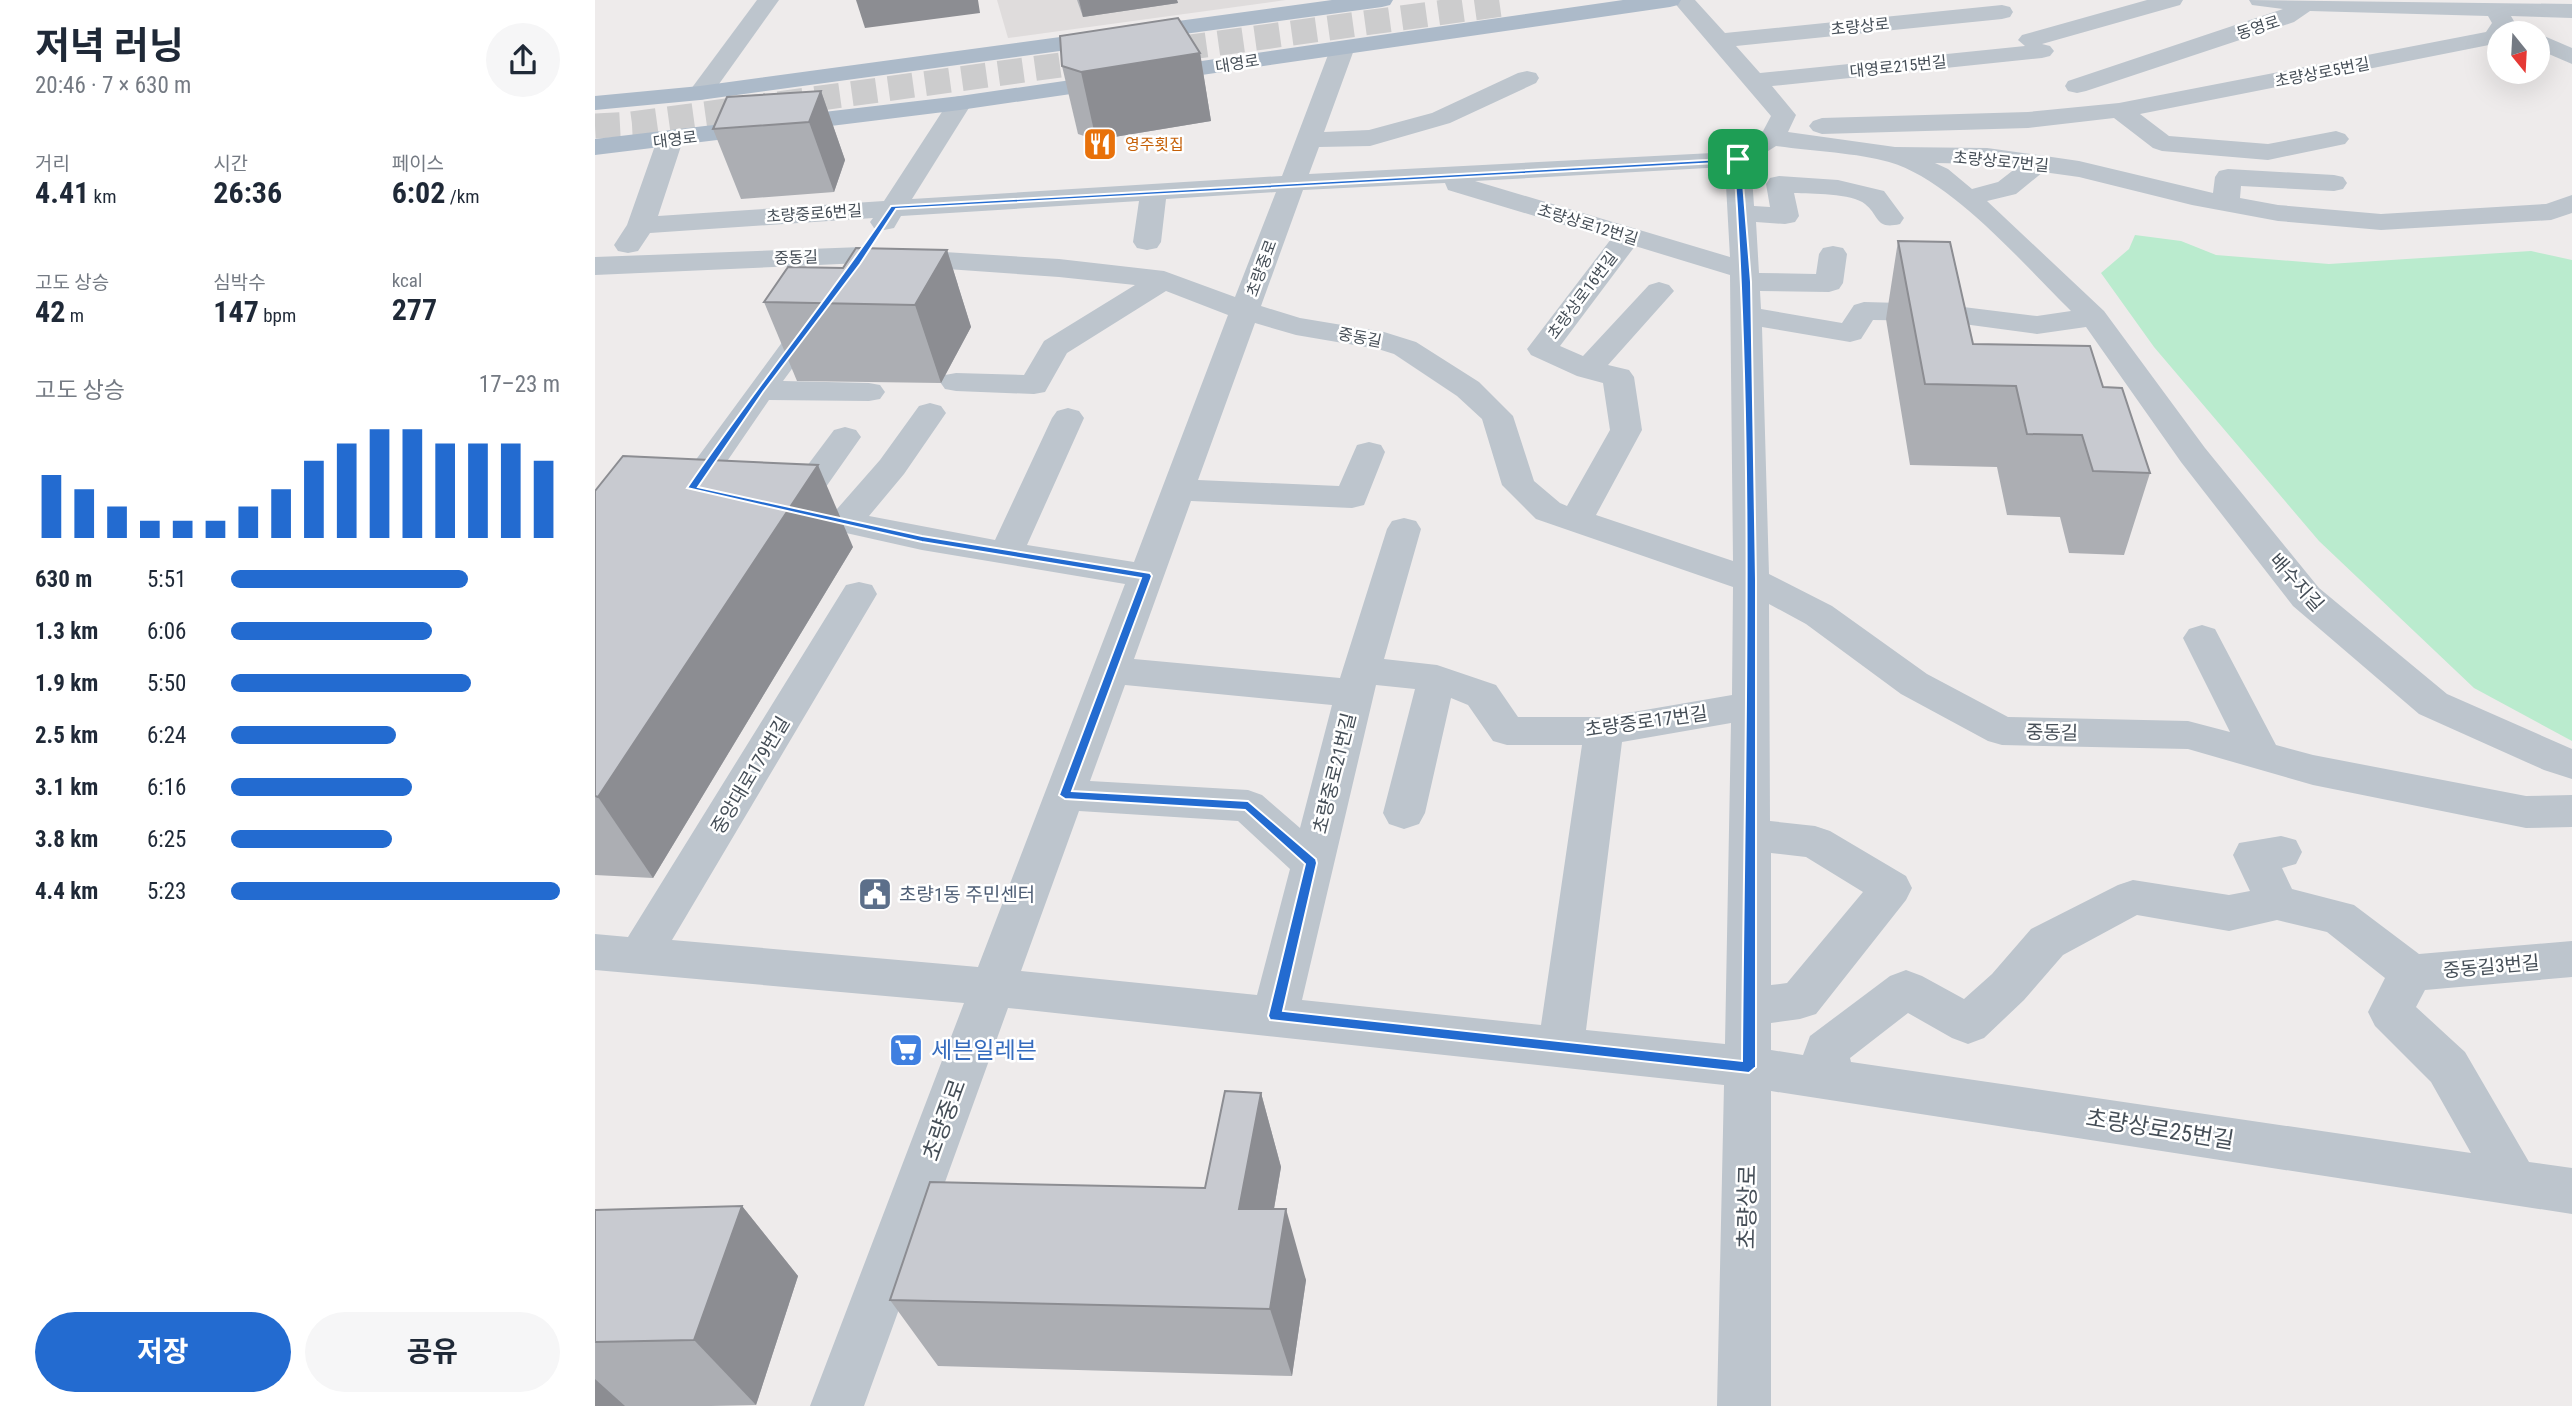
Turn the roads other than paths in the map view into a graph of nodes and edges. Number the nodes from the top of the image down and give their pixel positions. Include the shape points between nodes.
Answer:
1 (768, 0) edge
2 (1382, 0) edge
3 (1525, 0) edge
4 (1552, 0) edge
5 (1670, 0) edge
6 (1682, 0) edge
7 (2172, 0) edge
8 (2260, 0) edge
9 (2304, 4) junction
10 (1997, 6) edge
11 (2572, 11) edge
12 (2487, 21) edge
13 (2519, 21) edge
14 (2487, 39) edge
15 (1719, 41) junction
16 (2036, 46) junction
17 (2550, 46) edge
18 (1343, 47) junction
19 (2572, 57) edge
20 (1527, 78) dead end
21 (1755, 81) junction
22 (2077, 86) junction
23 (700, 93) junction
24 (595, 103) edge
25 (960, 103) junction
26 (2111, 110) junction
27 (2224, 110) junction
28 (1775, 133) junction
29 (2336, 139) dead end
30 (670, 140) junction
31 (1308, 140) junction
32 (595, 148) edge
33 (2268, 152) junction
34 (1895, 155) junction
35 (1738, 159) junction
36 (2038, 163) junction
37 (1431, 176) junction
38 (1293, 183) junction
39 (2334, 183) dead end
40 (1154, 191) junction
41 (1968, 198) junction
42 (2226, 203) junction
43 (894, 207) junction
44 (2562, 208) edge
45 (1742, 214) junction
46 (1890, 218) dead end
47 (641, 225) junction
48 (2572, 231) edge
49 (1628, 236) junction
50 (1147, 243) dead end
51 (1833, 254) dead end
52 (862, 255) junction
53 (605, 265) edge
54 (1164, 280) junction
55 (595, 289) edge
56 (1747, 290) junction
57 (1659, 291) dead end
58 (1245, 311) junction
59 (2094, 317) junction
60 (1445, 354) dead end
61 (1603, 373) junction
62 (956, 382) dead end
63 (1468, 389) junction
64 (759, 390) junction
65 (869, 392) dead end
66 (930, 413) dead end
67 (1068, 418) dead end
68 (845, 437) dead end
69 (1370, 452) dead end
70 (1179, 489) junction
71 (643, 498) edge
72 (757, 503) edge
73 (792, 510) junction
74 (845, 522) junction
75 (1574, 522) junction
76 (1403, 529) dead end
77 (1007, 551) junction
78 (1147, 576) junction
79 (1751, 580) junction
80 (859, 594) dead end
81 (2202, 638) dead end
82 (1111, 670) junction
83 (1437, 678) junction
84 (1358, 682) junction
85 (1751, 706) junction
86 (1604, 731) junction
87 (2263, 758) junction
88 (2572, 764) edge
89 (1065, 795) junction
90 (2572, 811) edge
91 (1404, 813) dead end
92 (1750, 835) junction
93 (2281, 852) dead end
94 (1311, 863) junction
95 (2277, 903) junction
96 (595, 951) edge
97 (641, 956) junction
98 (2572, 959) edge
99 (2410, 973) junction
100 (993, 987) junction
101 (1749, 1007) junction
102 (1275, 1016) junction
103 (1562, 1047) junction
104 (1749, 1067) junction
105 (1829, 1079) junction
106 (2514, 1182) junction
107 (2572, 1191) edge
108 (837, 1406) edge
109 (1744, 1406) edge

1 - 23 street
2 - 23 main road
3 - 4 main road via 1510,3
5 - 18 main road, 대영로
6 - 15 street
7 - 16 street, 대영로215번길 via 2116,15
8 - 9 street, 동영로
9 - 12 street, 동영로
9 - 22 street, 동영로 via 2286,17
10 - 15 street, 초량상로
10 - 16 street
11 - 13 street, 동영로
14 - 27 street, 초량상로5번길
15 - 21 street
16 - 21 street, 대영로215번길
16 - 22 street
17 - 19 street
18 - 25 main road, 대영로
18 - 31 street, 초량중로
20 - 31 street via 1441,118 1370,138
21 - 28 street via 1784,115
22 - 26 street
23 - 24 main road
25 - 30 main road, 대영로
25 - 43 street
26 - 27 street, 초량상로5번길
26 - 28 street, 초량상로5번길 via 2028,120
26 - 33 street via 2162,143
27 - 33 street
28 - 34 street, 초량상로7번길
28 - 35 street
29 - 33 street
30 - 32 main road, 대영로
30 - 47 street
31 - 38 street, 초량중로
34 - 36 street, 초량상로7번길 via 1987,156
34 - 41 street, 배수지길 via 1939,175
35 - 37 street, 초량중로6번길
35 - 45 street, 초량상로
36 - 41 street via 2007,188
36 - 42 street, 초량상로7번길
37 - 38 street, 초량중로6번길
37 - 49 street, 초량상로12번길
38 - 40 street, 초량중로6번길
38 - 58 street, 초량중로
39 - 42 street via 2228,177
40 - 43 street, 초량중로6번길
40 - 50 street
41 - 59 street, 배수지길
42 - 44 street, 초량상로7번길 via 2278,214 2381,222
43 - 47 street, 초량중로6번길
43 - 52 street
44 - 48 street
45 - 46 street via 1785,216 1779,184 1838,188 1874,197
45 - 56 street, 초량상로
47 - 53 street
49 - 56 street, 초량상로12번길
49 - 61 street, 초량상로16번길 via 1542,349
51 - 56 street via 1829,283
52 - 53 street, 중동길
52 - 54 street, 중동길
52 - 64 street
53 - 55 street
54 - 58 street, 중동길
54 - 62 street via 1055,347 1034,385
56 - 59 street via 1850,333 1864,311 1950,301 2037,325
56 - 79 street, 초량상로
57 - 61 street
58 - 63 street, 중동길 via 1405,348
58 - 70 street, 초량중로
59 - 88 street, 배수지길 via 2193,455 2306,597 2433,704
60 - 63 street, 중동길 via 1476,376
61 - 75 street via 1626,430
63 - 75 street, 중동길 via 1497,416 1519,485 1548,512
64 - 65 street
64 - 71 street via 708,492
66 - 74 street
67 - 77 street
68 - 73 street
69 - 70 street via 1352,497
70 - 78 street, 초량중로
72 - 73 street
73 - 74 street
74 - 77 street
75 - 79 street, 중동길
76 - 84 street
77 - 78 street
78 - 82 street, 초량중로
79 - 85 street, 초량상로
79 - 87 street, 중동길 via 1819,615 1914,684 2002,730 2188,735
80 - 97 street, 중앙대로179번길
81 - 87 street
82 - 84 street, 초량중로17번길
82 - 89 street, 초량중로
83 - 84 street, 초량중로17번길
83 - 86 street, 초량중로17번길 via 1482,695 1507,731
83 - 91 street
84 - 94 street, 초량중로21번길
85 - 86 street, 초량중로17번길
85 - 92 street, 초량상로
86 - 103 street
87 - 90 street, 중동길 via 2526,812
89 - 94 street via 1248,806
89 - 100 street, 초량중로
92 - 101 street, 초량상로
92 - 101 street via 1815,842 1891,888 1800,1000
93 - 95 street via 2254,855
94 - 102 street, 초량중로21번길
95 - 99 street via 2339,917
95 - 105 street via 2229,913 2133,897 2047,942 1968,1024 1906,989 1826,1050
96 - 97 street
97 - 100 street
98 - 99 street, 중동길3번길
99 - 106 street via 2391,1012 2448,1067
100 - 102 street
100 - 108 street, 초량중로
101 - 104 street, 초량상로
102 - 103 street
103 - 104 street
104 - 105 street, 초량상로25번길
104 - 109 street, 초량상로
105 - 106 street, 초량상로25번길
106 - 107 street, 초량상로25번길

